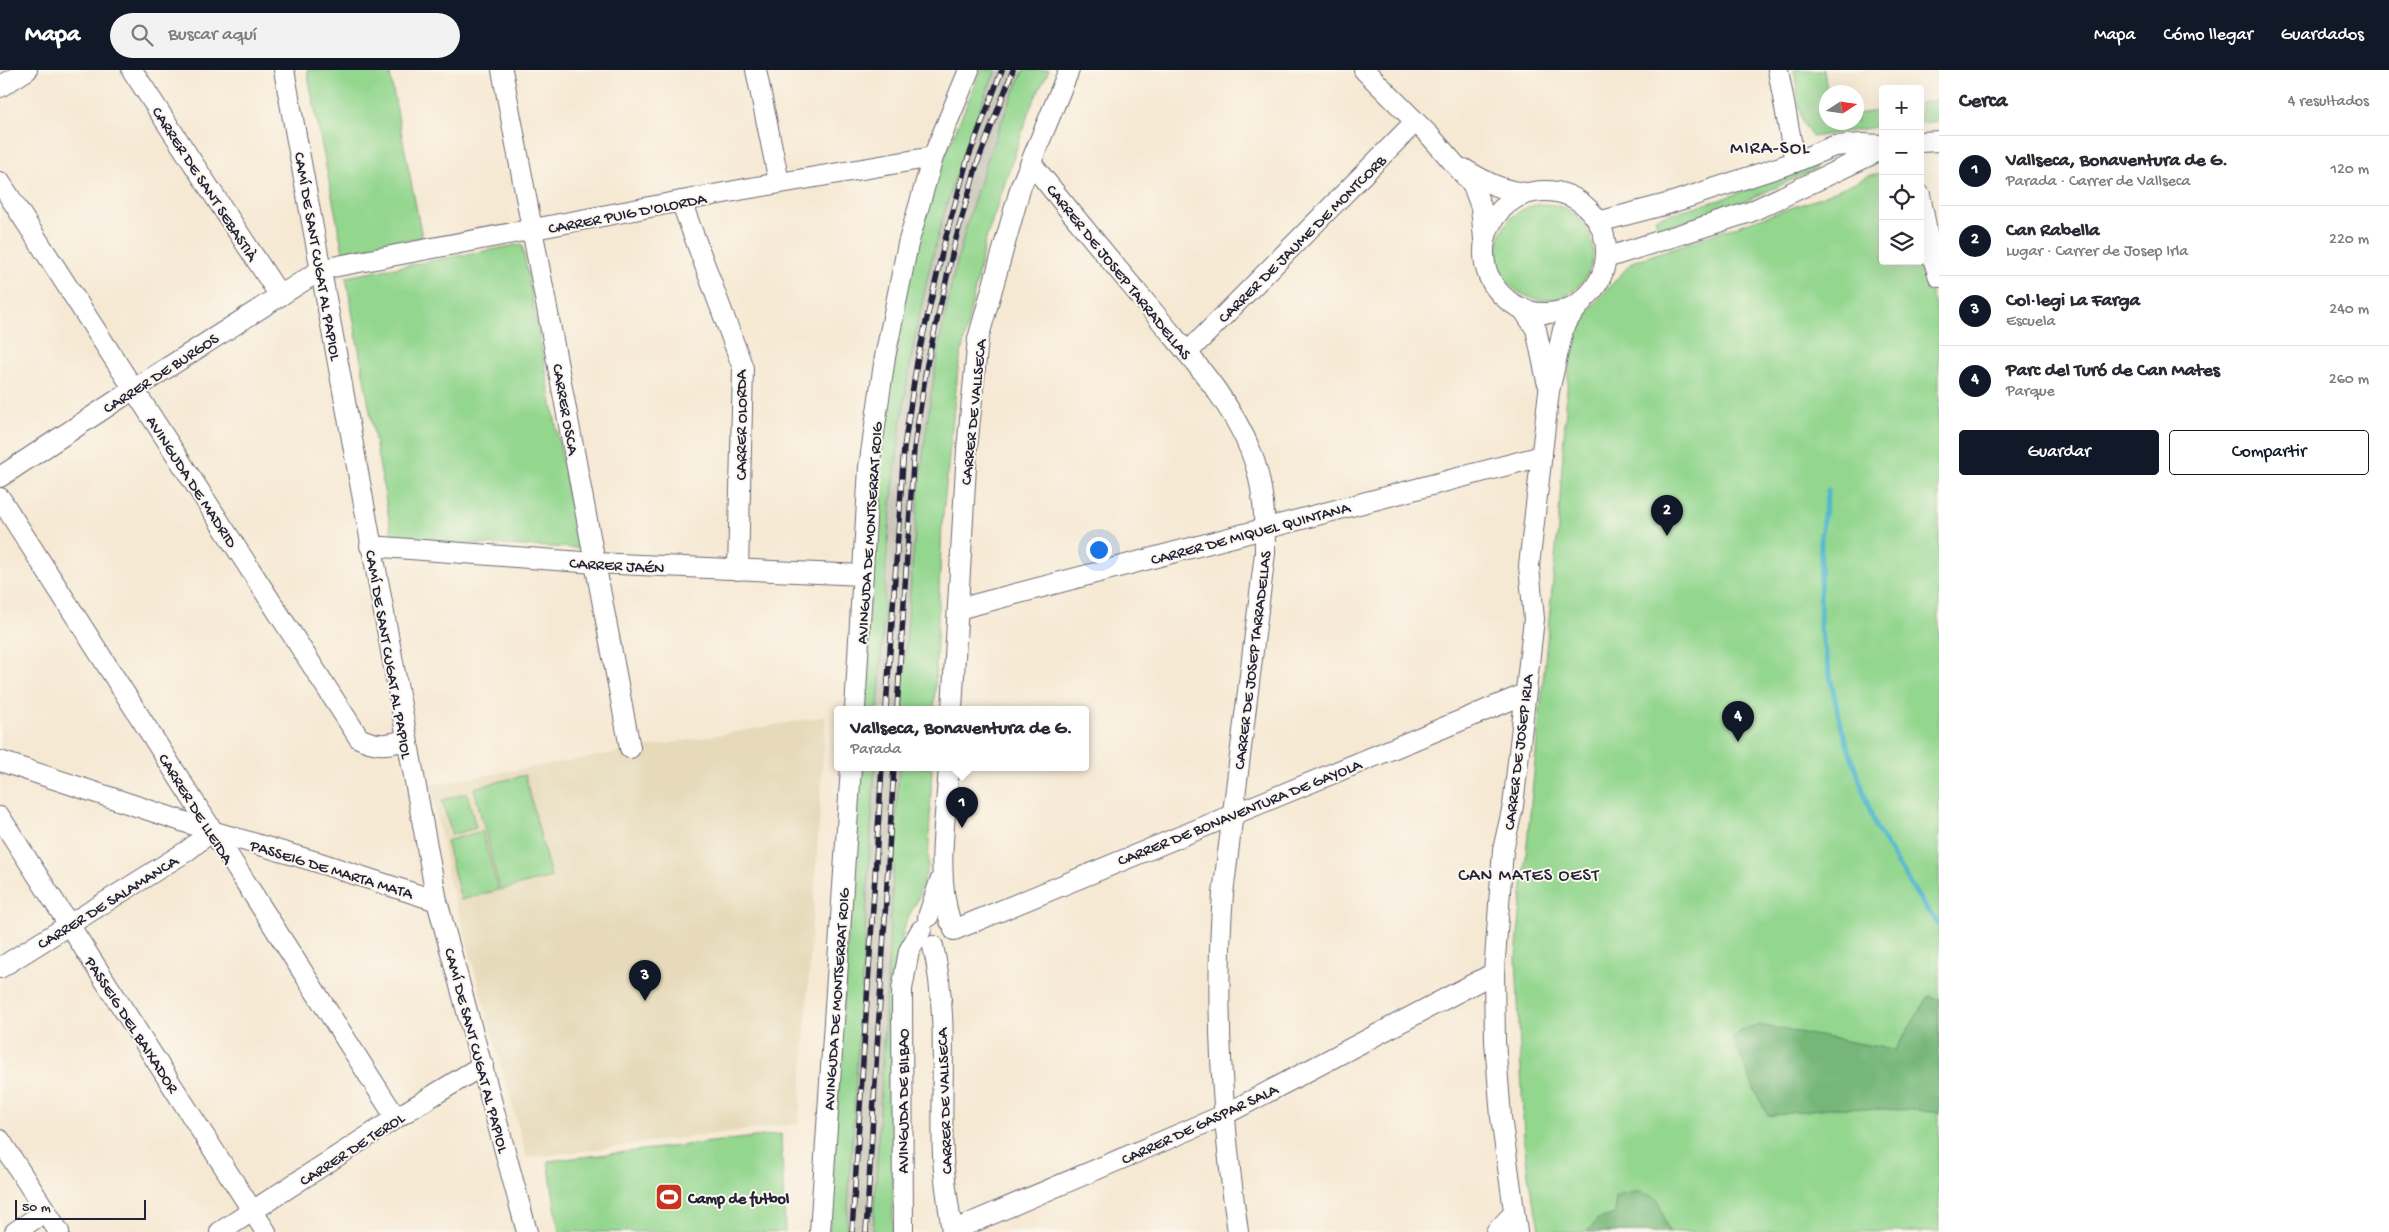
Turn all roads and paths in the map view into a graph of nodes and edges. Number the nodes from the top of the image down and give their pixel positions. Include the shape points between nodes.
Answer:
1 (27, 70) edge
2 (132, 70) edge
3 (284, 70) edge
4 (502, 70) edge
5 (756, 70) edge
6 (968, 70) edge
7 (1069, 70) edge
8 (1364, 70) edge
9 (1778, 70) edge
10 (0, 87) edge
11 (1415, 122) junction
12 (1939, 141) edge
13 (1924, 142) edge
14 (1879, 145) edge
15 (1879, 151) edge
16 (933, 157) junction
17 (1795, 162) junction
18 (1031, 163) junction
19 (1458, 165) junction
20 (0, 182) edge
21 (779, 182) junction
22 (1529, 193) junction
23 (681, 201) junction
24 (1924, 216) edge
25 (1598, 222) junction
26 (534, 230) junction
27 (1485, 243) junction
28 (1606, 258) junction
29 (322, 270) junction
30 (1939, 277) edge
31 (280, 296) junction
32 (1585, 298) junction
33 (1522, 308) junction
34 (1187, 353) junction
35 (134, 389) junction
36 (1548, 391) junction
37 (1542, 456) junction
38 (0, 478) edge
39 (0, 498) edge
40 (1265, 527) junction
41 (370, 546) junction
42 (595, 563) junction
43 (738, 570) junction
44 (863, 575) junction
45 (958, 609) junction
46 (1525, 694) junction
47 (855, 706) edge
48 (952, 706) edge
49 (406, 740) junction
50 (630, 748) dead end
51 (0, 761) edge
52 (851, 771) edge
53 (949, 771) edge
54 (1233, 814) junction
55 (0, 817) edge
56 (212, 831) junction
57 (437, 901) junction
58 (69, 924) junction
59 (938, 933) junction
60 (0, 968) edge
61 (1494, 973) junction
62 (483, 1065) junction
63 (1224, 1115) junction
64 (396, 1118) junction
65 (0, 1140) edge
66 (46, 1211) junction
67 (253, 1211) junction
68 (1516, 1223) edge
69 (15, 1232) edge
70 (59, 1232) edge
71 (220, 1232) edge
72 (266, 1232) edge
73 (527, 1232) edge
74 (820, 1232) edge
75 (902, 1232) edge
76 (952, 1232) edge
77 (1238, 1232) edge
78 (1496, 1232) edge

1 - 10 street
2 - 31 street, CARRER DE SANT SEBASTIÀ
3 - 29 street, CAMÍ DE SANT CUGAT AL PAPIOL
4 - 26 street, CARRER OSCA
5 - 21 street
6 - 16 street, AVINGUDA DE MONTSERRAT ROIG
7 - 18 street, CARRER DE VALLSECA
8 - 11 street
9 - 17 street
11 - 19 street
11 - 34 street, CARRER DE JAUME DE MONTCORB
12 - 13 street
14 - 17 street via 1834,146
15 - 28 street via 1750,212
16 - 21 street, CARRER PUIG D'OLORDA
16 - 44 street, AVINGUDA DE MONTSERRAT ROIG via 908,244 885,358 869,467
17 - 25 street via 1667,204
18 - 34 street, CARRER DE JOSEP TARRADELLAS
18 - 45 street, CARRER DE VALLSECA via 1021,186 978,339 967,449
19 - 22 street via 1502,188
19 - 27 street via 1473,186 1481,207
20 - 35 street, AVINGUDA DE MADRID
21 - 23 street, CARRER PUIG D'OLORDA
22 - 25 street via 1552,192 1574,198
22 - 27 street via 1500,211
23 - 26 street, CARRER PUIG D'OLORDA
23 - 43 street, CARRER OLORDA via 743,368
24 - 30 street
25 - 28 street
26 - 29 street, CARRER PUIG D'OLORDA
26 - 42 street, CARRER OSCA
27 - 33 street via 1486,266 1493,283 1508,300
28 - 32 street via 1602,273
29 - 31 street, CARRER DE BURGOS
29 - 41 street, CAMÍ DE SANT CUGAT AL PAPIOL
31 - 35 street, CARRER DE BURGOS
32 - 33 street via 1555,312 1533,312
32 - 36 street via 1563,330
33 - 36 street via 1536,329
34 - 40 street, CARRER DE JOSEP TARRADELLAS via 1230,410 1251,451 1261,482
35 - 38 street, CARRER DE BURGOS
35 - 49 street, AVINGUDA DE MADRID via 358,738 373,745
36 - 37 street, CARRER DE JOSEP IRLA
37 - 40 street, CARRER DE MIQUEL QUINTANA
37 - 46 street, CARRER DE JOSEP IRLA via 1529,566 1534,619
39 - 56 street, CARRER DE LLEIDA
40 - 45 street, CARRER DE MIQUEL QUINTANA
40 - 54 street, CARRER DE JOSEP TARRADELLAS via 1265,553
41 - 42 street, CARRER JAÉN
41 - 49 street, CAMÍ DE SANT CUGAT AL PAPIOL
42 - 43 street, CARRER JAÉN
42 - 50 street, CARRER OSCA
43 - 44 street, CARRER JAÉN
44 - 47 street, AVINGUDA DE MONTSERRAT ROIG
45 - 48 street, CARRER DE VALLSECA
46 - 54 street, CARRER DE BONAVENTURA DE GAYOLA
46 - 61 street, CARRER DE JOSEP IRLA via 1514,806 1503,850
49 - 57 street, CAMÍ DE SANT CUGAT AL PAPIOL
51 - 56 street, PASSEIG DE MARTA MATA
52 - 74 street, AVINGUDA DE MONTSERRAT ROIG
53 - 59 street, CARRER DE VALLSECA via 941,874 944,900
54 - 59 street, CARRER DE BONAVENTURA DE GAYOLA
54 - 63 street, CARRER DE JOSEP TARRADELLAS via 1220,936 1218,1033
55 - 58 street, PASSEIG DEL BAIXADOR
56 - 57 street, PASSEIG DE MARTA MATA
56 - 58 street, CARRER DE SALAMANCA via 187,851
56 - 64 street, CARRER DE LLEIDA
57 - 62 street, CAMÍ DE SANT CUGAT AL PAPIOL
58 - 60 street, CARRER DE SALAMANCA
58 - 67 street, PASSEIG DEL BAIXADOR
59 - 75 street, AVINGUDA DE BILBAO via 909,951 902,989
59 - 76 street, CARRER DE VALLSECA via 943,1157
61 - 63 street, CARRER DE GASPAR SALA
61 - 68 street, CARRER DE JOSEP IRLA via 1501,1117
62 - 64 street, CARRER DE TEROL
62 - 73 street, CAMÍ DE SANT CUGAT AL PAPIOL
63 - 76 street, CARRER DE GASPAR SALA
63 - 77 street, CARRER DE JOSEP TARRADELLAS
64 - 67 street, CARRER DE TEROL
65 - 66 street
66 - 69 street
66 - 70 street
67 - 71 street, CARRER DE TEROL
67 - 72 street, PASSEIG DEL BAIXADOR
68 - 78 street

